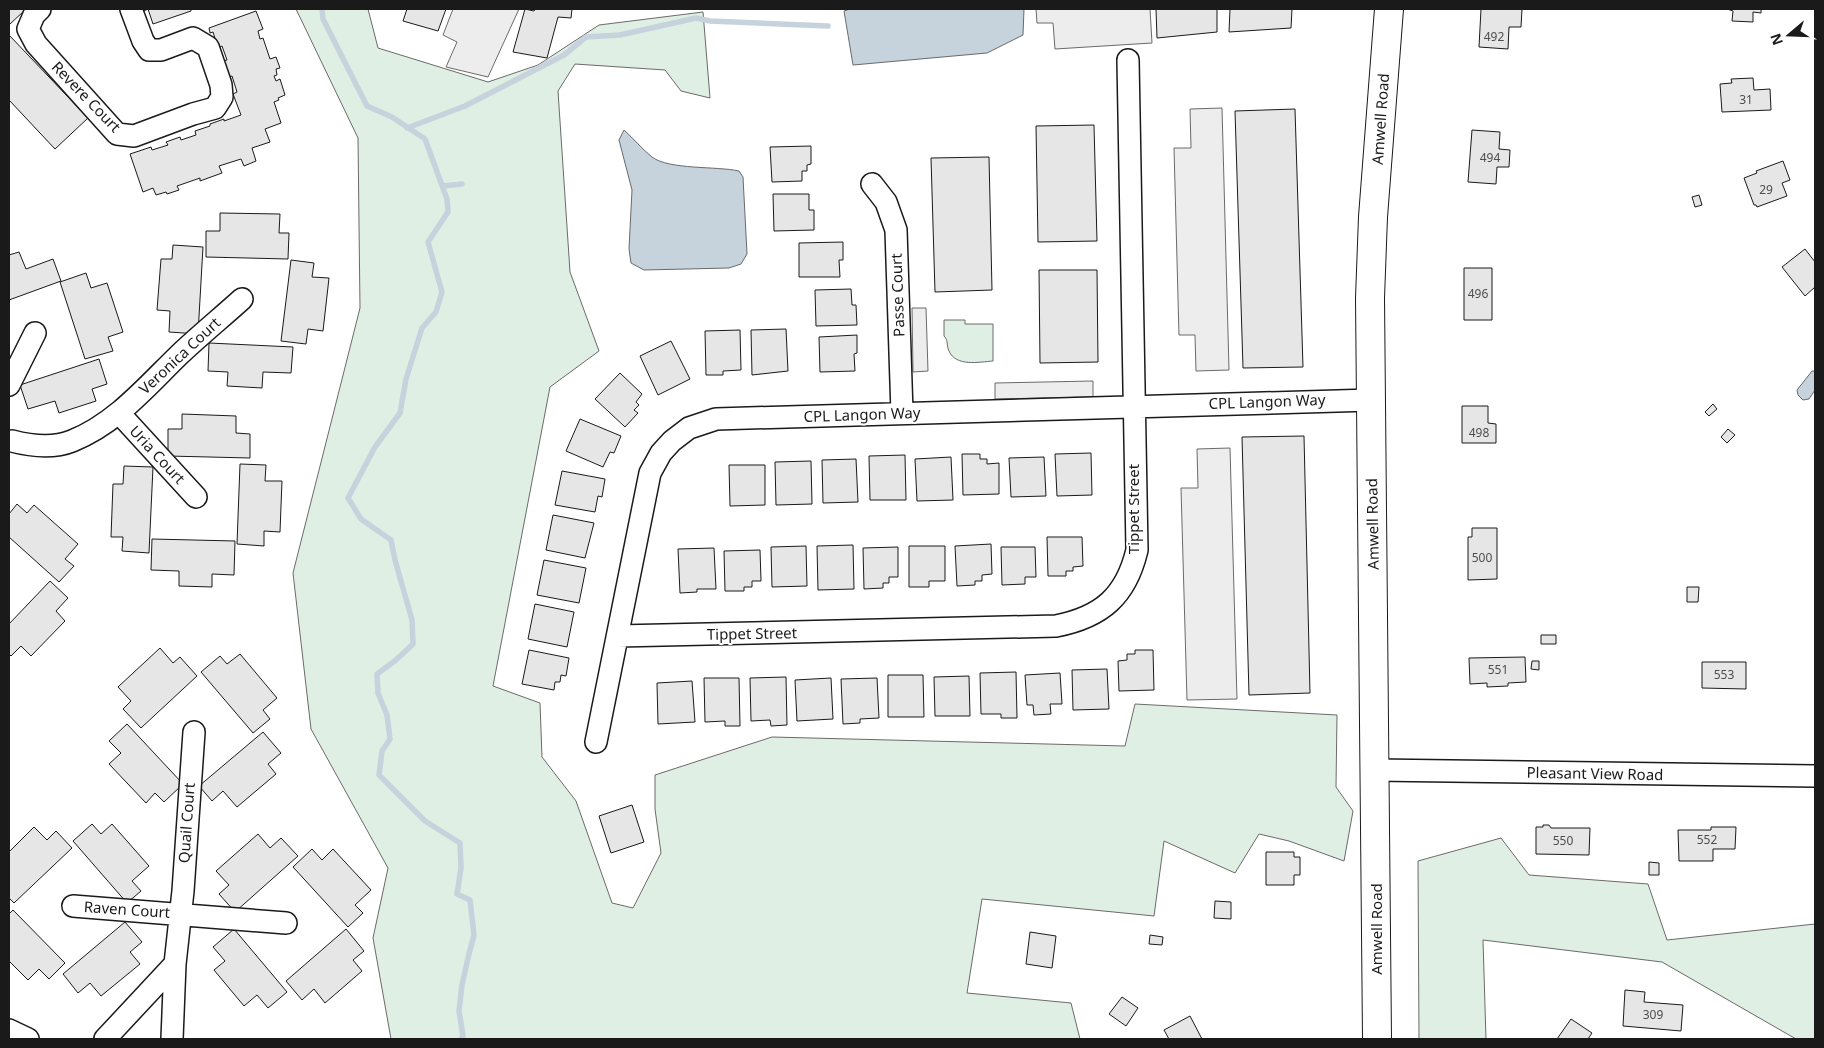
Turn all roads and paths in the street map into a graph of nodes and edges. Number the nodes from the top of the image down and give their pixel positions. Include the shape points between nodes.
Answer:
1 (40, 9) edge
2 (131, 9) edge
3 (1389, 9) edge
4 (1128, 60) dead end
5 (872, 184) dead end
6 (242, 299) dead end
7 (35, 334) dead end
8 (9, 385) edge
9 (1371, 400) junction
10 (1135, 407) junction
11 (118, 413) junction
12 (902, 413) junction
13 (10, 438) edge
14 (196, 497) dead end
15 (618, 636) junction
16 (194, 732) dead end
17 (596, 742) dead end
18 (1375, 770) junction
19 (1815, 776) edge
20 (73, 906) dead end
21 (180, 914) junction
22 (286, 923) dead end
23 (175, 964) junction
24 (9, 1030) edge
25 (28, 1039) edge
26 (105, 1039) edge
27 (172, 1039) edge
28 (1378, 1039) edge

1 - 2 street, Revere Court via 28,29 36,44 117,134 134,136 215,108 222,97 221,85 208,47 194,38 161,50 150,50
3 - 9 main road, Amwell Road via 1373,217
4 - 10 street, Tippet Street
5 - 12 street, Passe Court via 886,202 896,230
6 - 11 street, Veronica Court
7 - 8 street
9 - 10 street, CPL Langon Way
9 - 18 main road, Amwell Road
10 - 12 street, CPL Langon Way
10 - 15 street, Tippet Street via 1137,550 1132,568 1112,601 1076,622 1036,627
11 - 13 street, Veronica Court via 99,428 71,442 54,446 31,446
11 - 14 street, Uria Court
12 - 15 street, CPL Langon Way via 716,419 689,428 661,453 650,473
15 - 17 street, CPL Langon Way
16 - 21 street, Quail Court
18 - 19 street, Pleasant View Road
18 - 28 main road, Amwell Road
20 - 21 street, Raven Court
21 - 22 street, Raven Court
21 - 23 street, Quail Court
23 - 26 street
23 - 27 street, Quail Court
24 - 25 street

